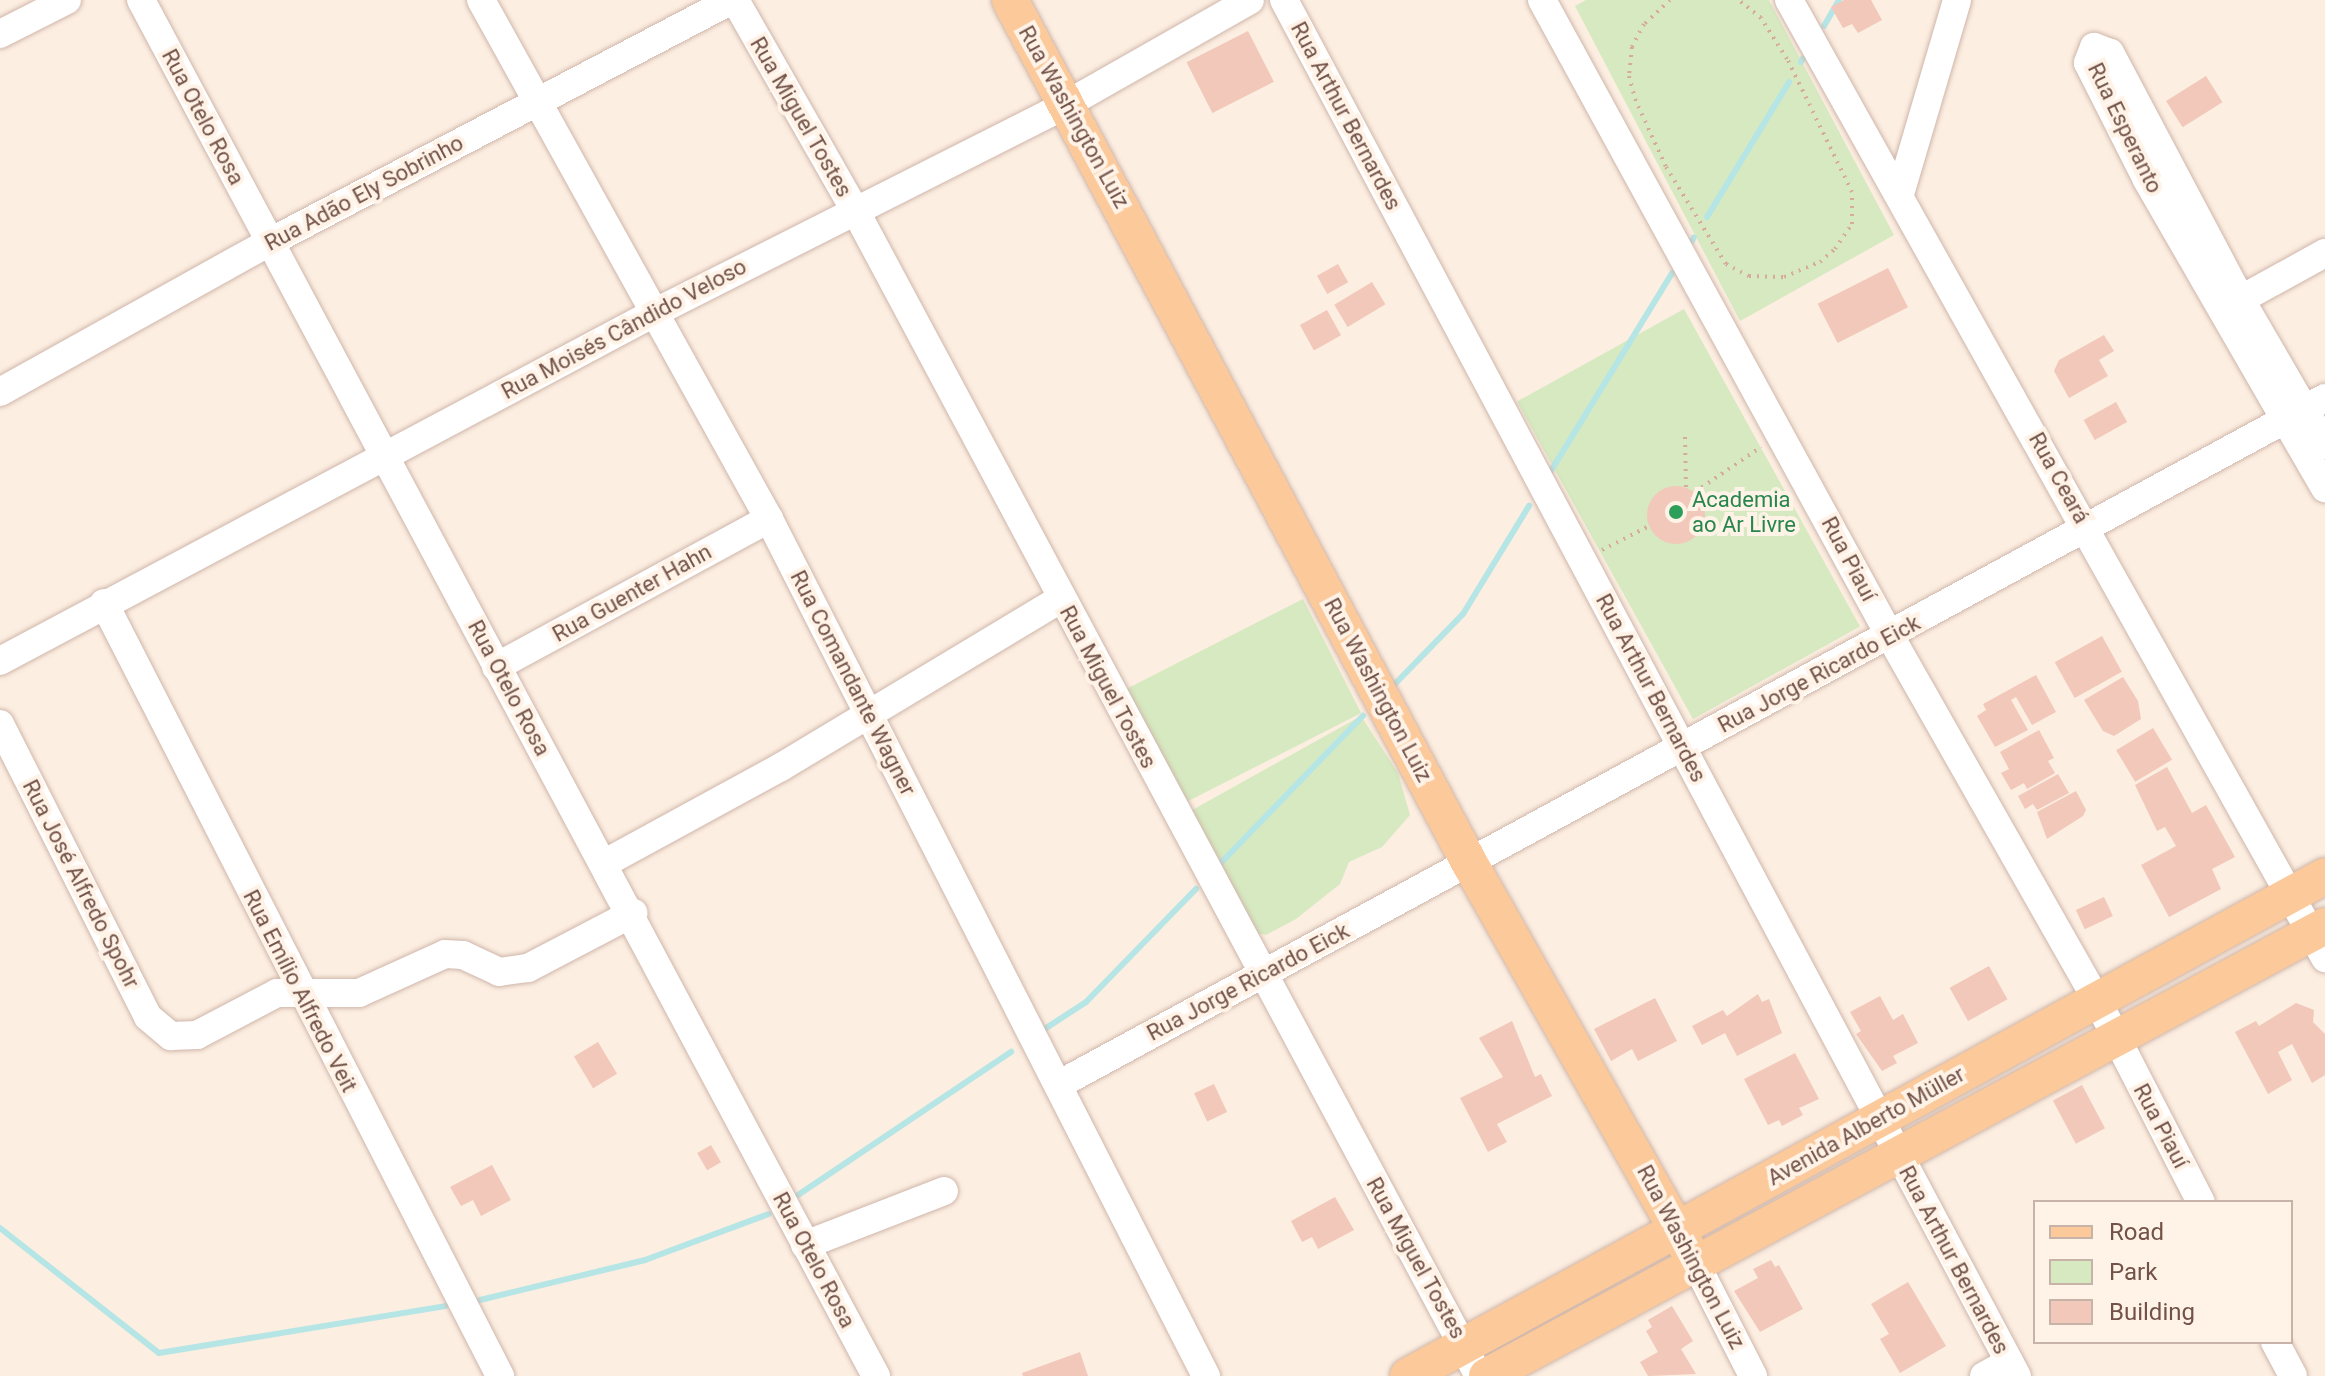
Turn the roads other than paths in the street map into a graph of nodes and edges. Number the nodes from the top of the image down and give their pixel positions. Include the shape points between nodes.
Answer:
1 (67, 0) edge
2 (141, 0) edge
3 (481, 0) edge
4 (733, 0) edge
5 (1010, 0) edge
6 (1250, 0) edge
7 (1284, 0) edge
8 (1542, 0) edge
9 (1789, 0) edge
10 (1957, 0) edge
11 (0, 34) edge
12 (534, 103) junction
13 (1069, 103) junction
14 (2158, 174) dead end
15 (1900, 194) junction
16 (855, 210) junction
17 (270, 242) junction
18 (2325, 253) edge
19 (2232, 304) junction
20 (652, 314) junction
21 (0, 392) edge
22 (2305, 409) edge
23 (2325, 445) edge
24 (386, 455) junction
25 (2325, 488) edge
26 (769, 519) junction
27 (2087, 528) junction
28 (1061, 599) junction
29 (104, 603) junction
30 (1890, 636) junction
31 (0, 661) edge
32 (496, 667) junction
33 (869, 715) junction
34 (0, 724) edge
35 (1684, 747) junction
36 (605, 863) junction
37 (1470, 864) junction
38 (2325, 876) edge
39 (2292, 893) junction
40 (633, 913) junction
41 (2321, 939) edge
42 (1260, 975) junction
43 (299, 990) junction
44 (2096, 998) junction
45 (2114, 1037) junction
46 (1058, 1085) junction
47 (1877, 1120) junction
48 (1896, 1153) junction
49 (944, 1191) dead end
50 (2200, 1200) edge
51 (1679, 1229) junction
52 (805, 1245) junction
53 (1695, 1262) junction
54 (2276, 1344) edge
55 (1472, 1361) edge
56 (2013, 1369) edge
57 (500, 1376) edge
58 (876, 1376) edge
59 (1206, 1376) edge
60 (1408, 1376) edge
61 (1487, 1376) edge
62 (1753, 1376) edge
63 (1984, 1376) edge
64 (2293, 1376) edge

1 - 11 street
2 - 17 street, Rua Otelo Rosa
3 - 12 street, Rua Comandante Wagner
4 - 12 street, Rua Adão Ely Sobrinho
4 - 16 street, Rua Miguel Tostes
5 - 13 main road, Rua Washington Luiz
6 - 13 street, Rua Moisés Cândido Veloso
7 - 35 street, Rua Arthur Bernardes
8 - 30 street, Rua Piauí via 1783,432
9 - 15 street, Rua Ceará
10 - 15 street
12 - 17 street, Rua Adão Ely Sobrinho
12 - 20 street, Rua Comandante Wagner
13 - 16 street, Rua Moisés Cândido Veloso
13 - 37 main road, Rua Washington Luiz
14 - 19 street, Rua Esperanto
15 - 27 street, Rua Ceará
16 - 20 street, Rua Moisés Cândido Veloso
16 - 28 street, Rua Miguel Tostes
17 - 21 street, Rua Adão Ely Sobrinho
17 - 24 street, Rua Otelo Rosa
18 - 19 street
19 - 22 street, Rua Esperanto
20 - 24 street, Rua Moisés Cândido Veloso
20 - 26 street, Rua Comandante Wagner
22 - 23 street, Rua Esperanto
22 - 25 street, Rua Esperanto
22 - 27 street, Rua Jorge Ricardo Eick
24 - 29 street, Rua Moisés Cândido Veloso
24 - 32 street, Rua Otelo Rosa
26 - 32 street, Rua Guenter Hahn
26 - 33 street, Rua Comandante Wagner
27 - 30 street, Rua Jorge Ricardo Eick
27 - 39 street, Rua Ceará
28 - 33 street
28 - 42 street, Rua Miguel Tostes
29 - 31 street, Rua Moisés Cândido Veloso
29 - 43 street, Rua Emílio Alfredo Veit
30 - 35 street, Rua Jorge Ricardo Eick
30 - 44 street, Rua Piauí
32 - 36 street, Rua Otelo Rosa
33 - 36 street
33 - 46 street, Rua Comandante Wagner
34 - 43 street, Rua José Alfredo Spohr via 148,1017 171,1036 197,1035 277,993
35 - 37 street, Rua Jorge Ricardo Eick
35 - 47 street, Rua Arthur Bernardes
36 - 40 street, Rua Otelo Rosa
37 - 42 street, Rua Jorge Ricardo Eick
37 - 51 main road, Rua Washington Luiz
38 - 39 main road, Avenida Alberto Müller
39 - 41 street, Rua Ceará
39 - 44 main road, Avenida Alberto Müller
40 - 43 street via 528,968 499,972 463,955 445,954 359,993 336,997
40 - 52 street, Rua Otelo Rosa
41 - 45 main road, Avenida Alberto Müller
42 - 46 street, Rua Jorge Ricardo Eick
42 - 55 street, Rua Miguel Tostes
43 - 57 street, Rua Emílio Alfredo Veit
44 - 45 street, Rua Piauí
44 - 47 main road, Avenida Alberto Müller
45 - 48 main road, Avenida Alberto Müller
45 - 50 street, Rua Piauí
46 - 59 street, Rua Comandante Wagner
47 - 48 street, Rua Arthur Bernardes
47 - 51 main road, Avenida Alberto Müller
48 - 53 main road, Avenida Alberto Müller
48 - 56 street, Rua Arthur Bernardes
49 - 52 street
51 - 53 main road, Rua Washington Luiz
51 - 55 main road, Avenida Alberto Müller
52 - 58 street, Rua Otelo Rosa
53 - 61 main road, Avenida Alberto Müller
53 - 62 street, Rua Washington Luiz
54 - 64 street
55 - 60 main road, Avenida Alberto Müller
56 - 63 street

